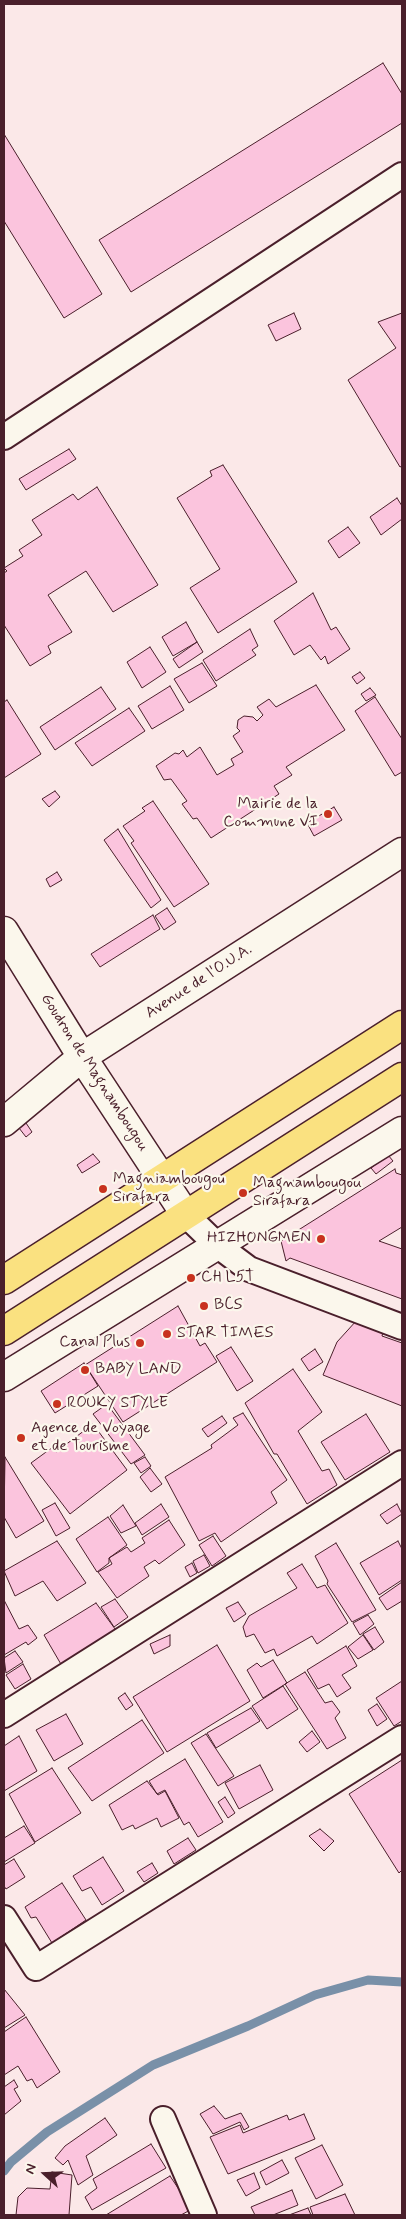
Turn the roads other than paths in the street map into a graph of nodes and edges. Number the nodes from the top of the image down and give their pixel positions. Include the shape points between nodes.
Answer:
1 (402, 175) edge
2 (4, 437) edge
3 (402, 852) edge
4 (4, 931) edge
5 (402, 1025) edge
6 (82, 1057) junction
7 (402, 1077) edge
8 (4, 1122) edge
9 (402, 1132) edge
10 (162, 1178) junction
11 (186, 1214) junction
12 (217, 1245) junction
13 (4, 1280) edge
14 (402, 1327) edge
15 (4, 1331) edge
16 (4, 1377) edge
17 (402, 1463) edge
18 (4, 1715) edge
19 (402, 1738) edge
20 (4, 1918) edge
21 (163, 2119) dead end
22 (204, 2215) edge

1 - 2 street
3 - 6 street, Avenue de l'O.U.A.
4 - 6 street, Goudron de Magnambougou
5 - 10 highway
6 - 8 street, Avenue de l'O.U.A.
6 - 10 street, Goudron de Magnambougou
7 - 11 highway
9 - 12 street
10 - 11 street, Goudron de Magnambougou
10 - 13 highway
11 - 12 street
11 - 15 highway
12 - 14 street via 249,1270
12 - 16 street
17 - 18 street
19 - 20 street via 36,1968
21 - 22 street

